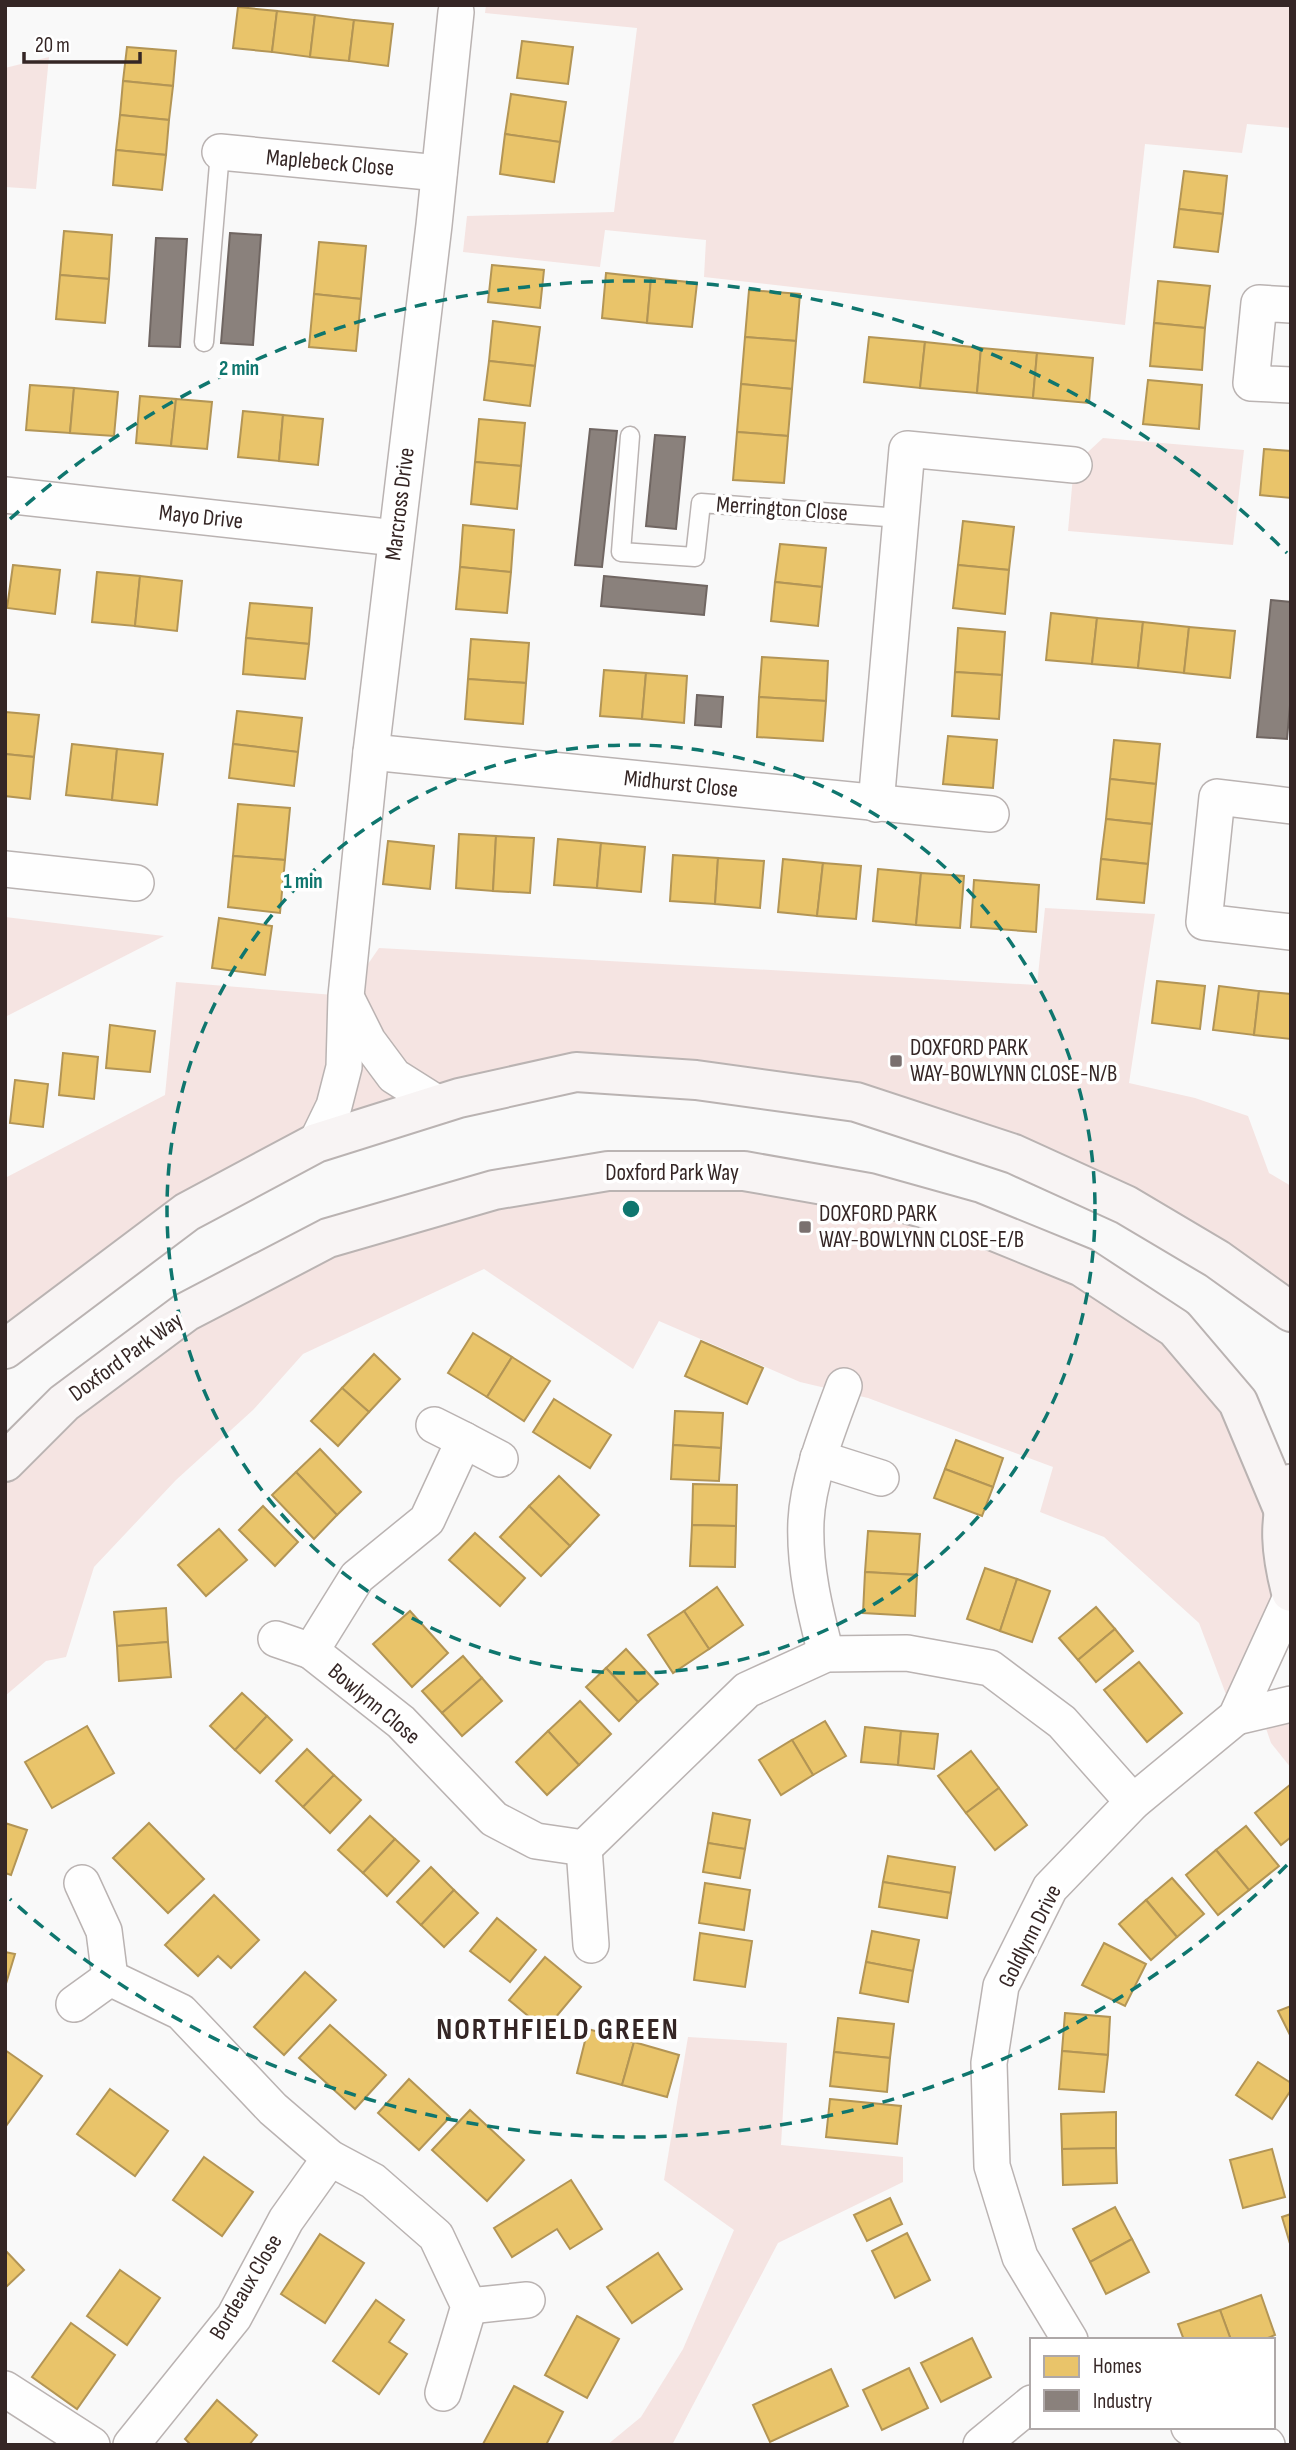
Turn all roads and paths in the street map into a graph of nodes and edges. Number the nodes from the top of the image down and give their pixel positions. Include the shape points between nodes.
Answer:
1 (456, 9) edge
2 (220, 152) joint
3 (439, 173) junction
4 (1291, 305) edge
5 (204, 342) dead end
6 (1291, 386) edge
7 (630, 436) dead end
8 (1074, 465) dead end
9 (5, 495) edge
10 (900, 518) junction
11 (396, 538) junction
12 (370, 752) junction
13 (876, 804) junction
14 (1291, 806) edge
15 (991, 814) dead end
16 (5, 869) edge
17 (136, 883) dead end
18 (1291, 932) edge
19 (346, 996) junction
20 (439, 1105) junction
21 (316, 1143) junction
22 (1291, 1312) edge
23 (5, 1349) edge
24 (844, 1386) dead end
25 (818, 1458) junction
26 (500, 1459) dead end
27 (5, 1462) edge
28 (881, 1478) dead end
29 (1287, 1496) edge
30 (1291, 1595) edge
31 (276, 1639) dead end
32 (311, 1651) junction
33 (826, 1654) junction
34 (1291, 1704) edge
35 (1236, 1717) junction
36 (1133, 1802) junction
37 (584, 1848) junction
38 (82, 1883) dead end
39 (591, 1945) dead end
40 (110, 1978) junction
41 (74, 2004) dead end
42 (330, 2158) junction
43 (527, 2300) dead end
44 (469, 2306) junction
45 (1069, 2338) edge
46 (5, 2389) edge
47 (443, 2392) dead end
48 (1030, 2405) edge
49 (1193, 2429) edge
50 (92, 2445) edge
51 (131, 2445) edge
52 (981, 2445) edge
53 (1267, 2445) edge

1 - 3 street, Marcross Drive
2 - 3 street, Maplebeck Close
2 - 5 lane
3 - 11 street, Marcross Drive
4 - 6 street via 1259,303 1251,383
7 - 10 lane, Merrington Close via 621,552 695,557 701,503
8 - 10 street via 907,449
9 - 11 street, Mayo Drive
10 - 13 street
11 - 12 street, Marcross Drive
12 - 13 street, Midhurst Close
12 - 19 street, Marcross Drive
13 - 15 street, Midhurst Close
14 - 18 street via 1217,797 1204,922
16 - 17 street
19 - 20 street via 368,1041 394,1076
19 - 21 street, Marcross Drive via 344,1067 334,1106
20 - 21 main road
20 - 22 main road via 576,1072 696,1080 856,1102 1014,1154 1126,1205 1217,1259
21 - 23 main road via 187,1212
24 - 25 street
25 - 28 street
25 - 33 street via 806,1520 810,1587
26 - 32 street, Bowlynn Close via 449,1433 427,1520 357,1577
27 - 29 main road, Doxford Park Way via 64,1403 186,1312 328,1238 494,1190 608,1171 744,1171 869,1193 969,1221 1082,1267 1175,1328 1238,1402
29 - 30 main road, Doxford Park Way via 1282,1555
30 - 35 street
31 - 32 street
32 - 37 street, Bowlynn Close via 401,1722 494,1819 536,1841
33 - 36 street via 907,1653 990,1668 1062,1722
33 - 37 street via 747,1690
34 - 35 street
35 - 36 street, Goldlynn Drive
36 - 45 street, Goldlynn Drive via 1049,1888 1001,1986 989,2063 992,2166 1020,2257
37 - 39 street
38 - 40 street via 104,1931
40 - 41 street
40 - 42 street via 181,2012 273,2109
42 - 44 street via 373,2181 436,2236
42 - 51 street, Bordeaux Close via 286,2220 234,2317
43 - 44 street
44 - 47 street
46 - 50 street
48 - 52 street
49 - 53 street

